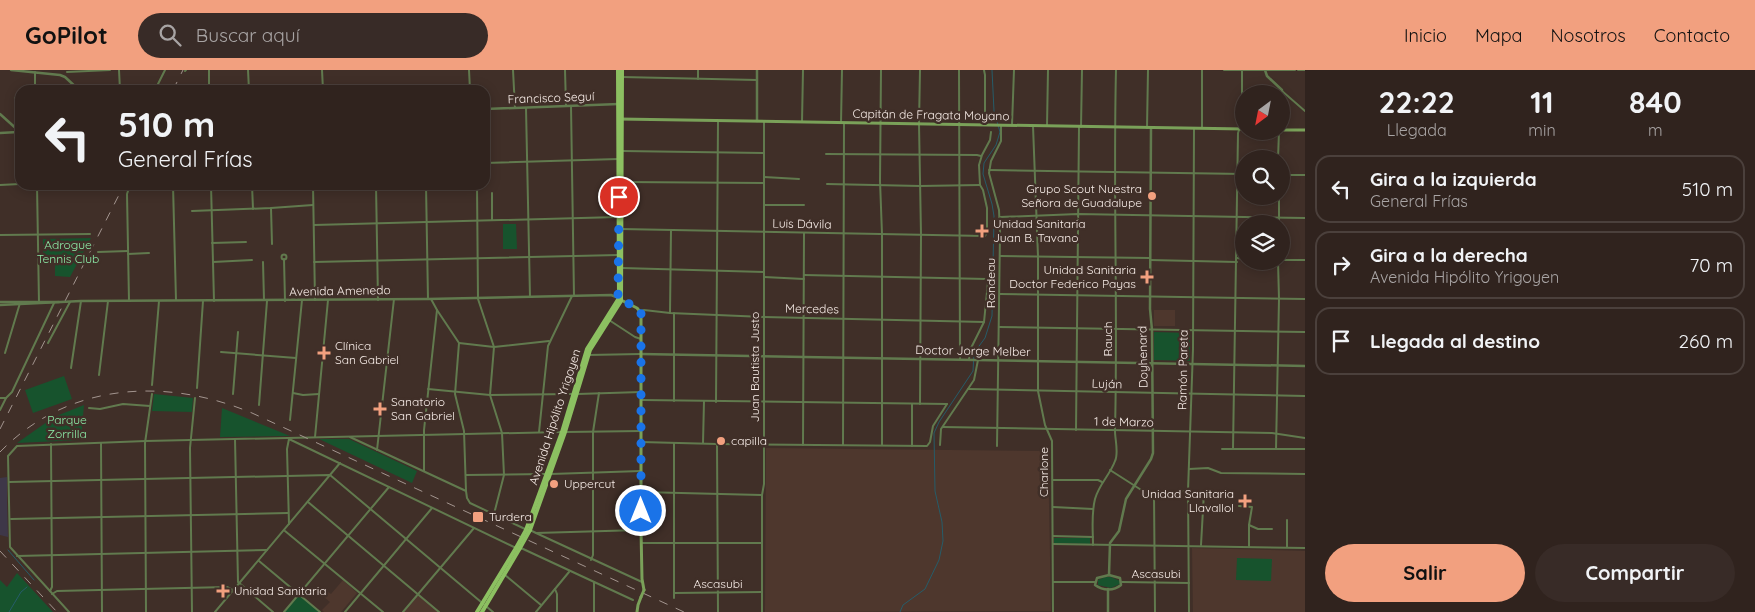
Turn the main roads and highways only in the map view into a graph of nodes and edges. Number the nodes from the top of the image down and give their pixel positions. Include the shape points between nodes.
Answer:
1 (618, 70) edge
2 (622, 70) edge
3 (621, 104) junction
4 (621, 119) junction
5 (1235, 129) edge
6 (1290, 130) edge
7 (1305, 130) edge
8 (621, 217) junction
9 (620, 229) junction
10 (620, 299) junction
11 (575, 394) junction
12 (518, 548) junction
13 (484, 604) junction
14 (477, 612) edge
15 (482, 612) edge
16 (637, 612) edge

1 - 3 main road
2 - 3 main road
3 - 4 main road
4 - 5 main road, Capitán de Fragata Moyano
4 - 8 main road
4 - 8 main road
6 - 7 main road
8 - 9 main road
9 - 10 main road
9 - 10 main road
10 - 11 main road, Avenida Hipólito Yrigoyen via 593,344
10 - 11 main road, Avenida Hipólito Yrigoyen via 587,349
10 - 16 main road, bridge via 640,312 644,590
11 - 12 main road, Avenida Hipólito Yrigoyen, bridge via 549,474
12 - 13 main road, Avenida Hipólito Yrigoyen
12 - 13 main road, Avenida Hipólito Yrigoyen
13 - 14 main road, Avenida Hipólito Yrigoyen
13 - 15 main road, Avenida Hipólito Yrigoyen

